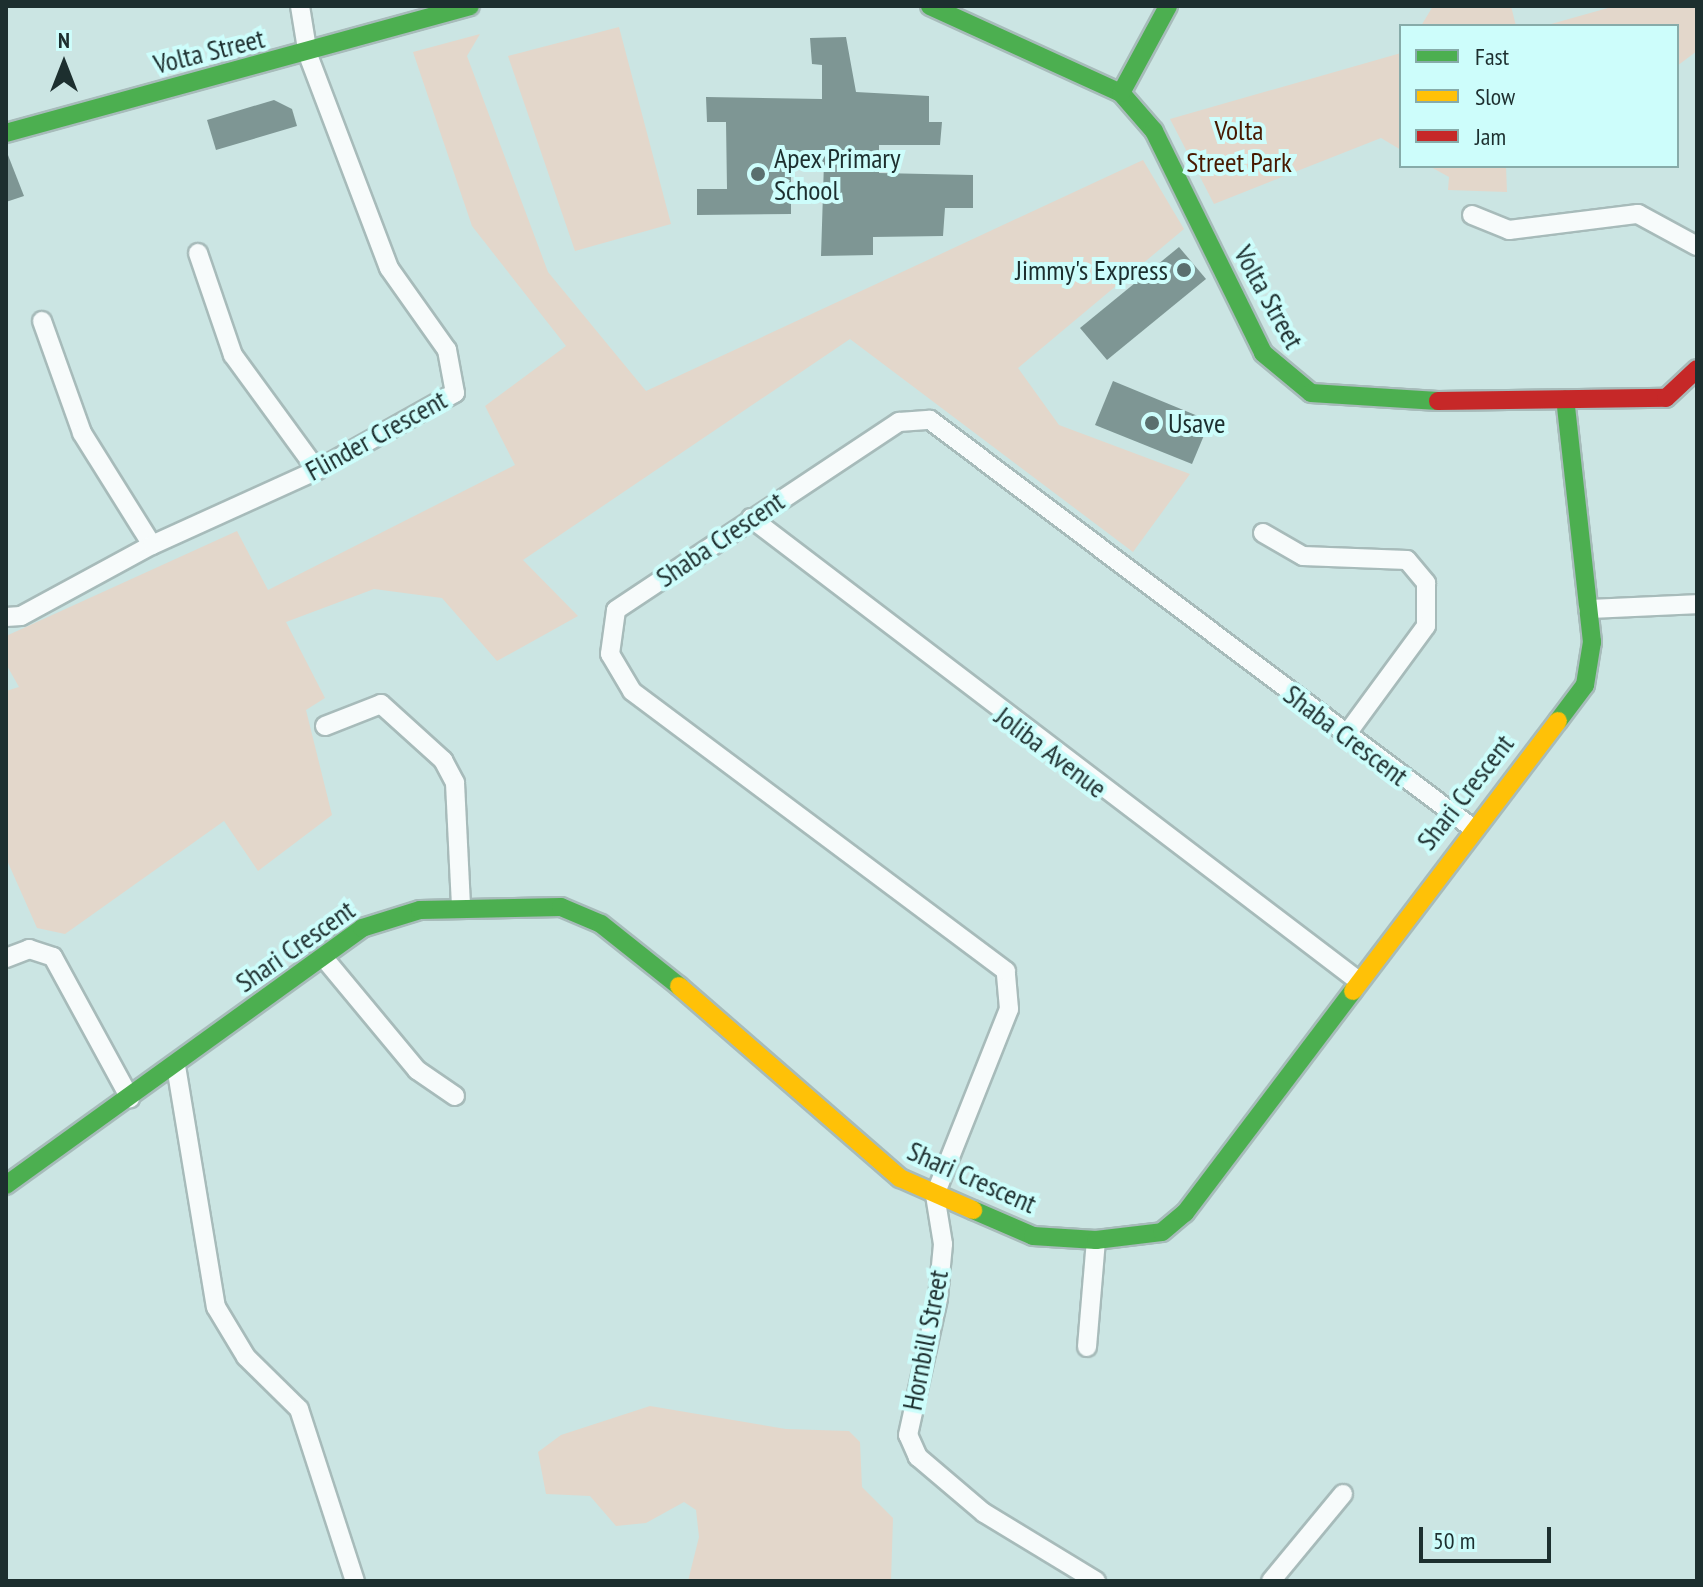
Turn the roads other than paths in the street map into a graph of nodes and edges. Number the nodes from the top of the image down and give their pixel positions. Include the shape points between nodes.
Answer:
1 (300, 6) edge
2 (470, 6) edge
3 (930, 6) edge
4 (1168, 6) edge
5 (308, 55) junction
6 (1121, 93) junction
7 (6, 133) edge
8 (1472, 215) dead end
9 (1697, 246) edge
10 (198, 253) dead end
11 (42, 321) dead end
12 (1697, 369) edge
13 (1565, 399) junction
14 (317, 470) junction
15 (751, 518) junction
16 (1263, 533) dead end
17 (152, 545) junction
18 (1697, 604) edge
19 (1588, 609) junction
20 (6, 617) edge
21 (325, 726) dead end
22 (1346, 735) junction
23 (1471, 827) junction
24 (461, 907) junction
25 (6, 958) edge
26 (324, 958) junction
27 (1356, 979) junction
28 (176, 1066) junction
29 (455, 1096) dead end
30 (130, 1098) junction
31 (6, 1185) edge
32 (935, 1195) junction
33 (1096, 1240) junction
34 (1087, 1347) dead end
35 (1343, 1494) dead end
36 (355, 1581) edge
37 (1096, 1581) edge
38 (1271, 1581) edge

1 - 5 street, Flinder Crescent
2 - 5 street, Volta Street
3 - 6 street, Volta Street
4 - 6 street
5 - 7 street, Volta Street
5 - 14 street, Flinder Crescent via 389,268 447,350 457,380 450,400
6 - 13 street, Volta Street via 1154,131 1263,353 1294,384 1340,397
8 - 9 street via 1509,230 1638,214
10 - 14 street via 233,355
11 - 17 street via 82,433
12 - 13 street, Volta Street via 1666,398
13 - 19 street, Shari Crescent
14 - 17 street, Flinder Crescent
15 - 22 street, Shaba Crescent via 899,422 930,420
15 - 27 street, Joliba Avenue
15 - 32 street, Shaba Crescent via 616,610 610,654 632,691 1006,971 1009,1009
16 - 22 street via 1303,556 1407,560 1426,583 1426,626
17 - 20 street, Flinder Crescent via 21,616
18 - 19 street
19 - 23 street, Shari Crescent via 1585,685
21 - 24 street via 357,709 386,706 443,760 455,783
22 - 23 street, Shaba Crescent
23 - 27 street, Shari Crescent
24 - 26 street, Shari Crescent via 388,917
24 - 32 street, Shari Crescent via 561,907 601,924 870,1159
25 - 30 street via 29,949 53,957
26 - 28 street, Shari Crescent
26 - 29 street via 417,1070
27 - 33 street, Shari Crescent via 1185,1213 1149,1236
28 - 30 street, Shari Crescent
28 - 36 street via 216,1307 246,1357 299,1409
30 - 31 street, Shari Crescent
32 - 33 street, Shari Crescent via 1033,1236
32 - 37 street, Hornbill Street via 943,1244 938,1298 908,1435 918,1457 984,1513
33 - 34 street
35 - 38 street

